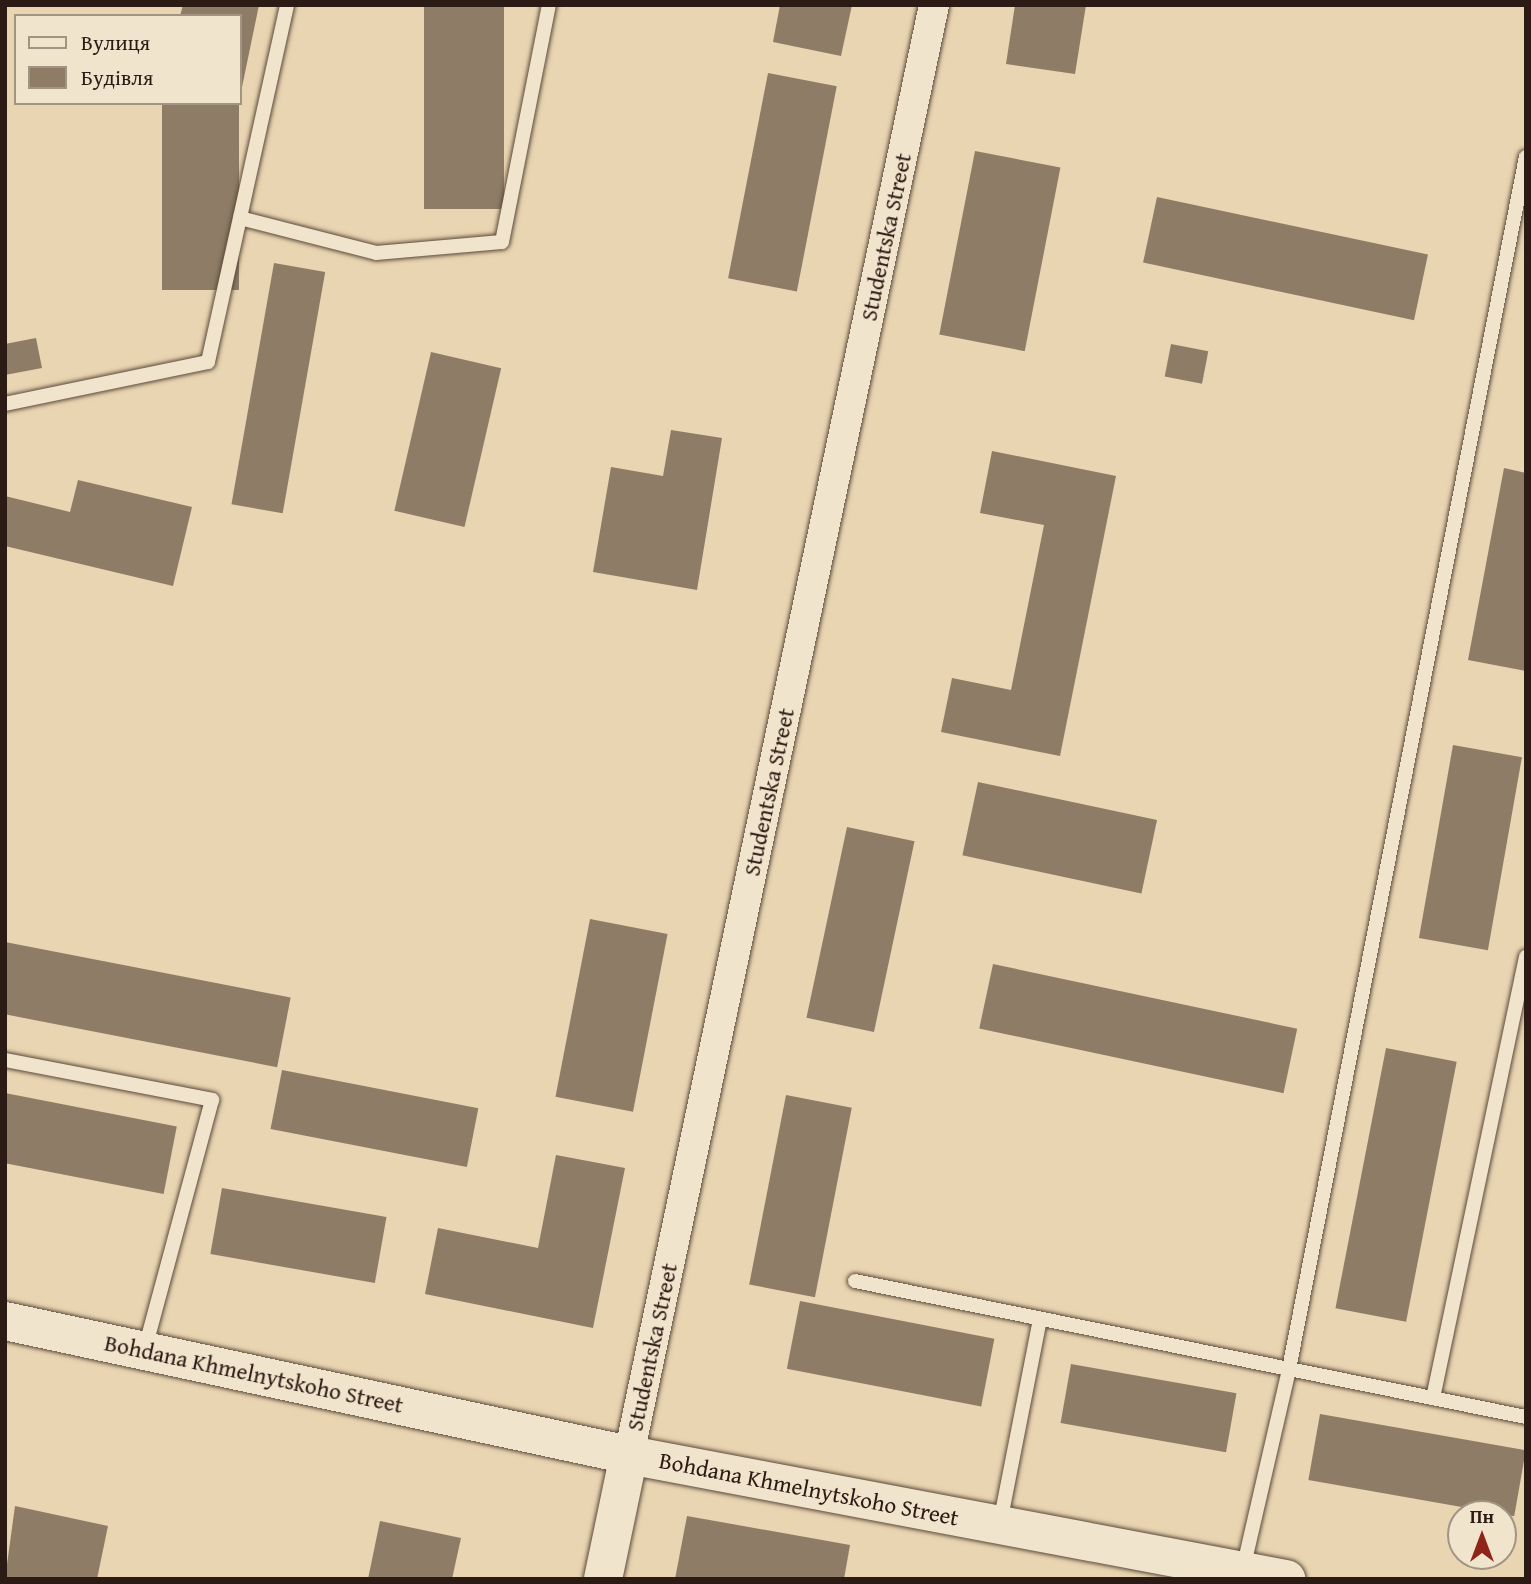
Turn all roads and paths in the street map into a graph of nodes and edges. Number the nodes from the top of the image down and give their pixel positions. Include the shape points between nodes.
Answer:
1 (287, 5) edge
2 (549, 5) edge
3 (934, 5) edge
4 (1526, 157) edge
5 (240, 218) junction
6 (5, 404) edge
7 (1526, 957) edge
8 (5, 1060) edge
9 (855, 1281) dead end
10 (1040, 1319) junction
11 (5, 1321) edge
12 (144, 1351) junction
13 (1289, 1369) junction
14 (1433, 1398) junction
15 (1526, 1417) edge
16 (629, 1454) junction
17 (1000, 1524) junction
18 (1243, 1570) junction
19 (603, 1579) edge
20 (1286, 1579) edge

1 - 5 lane
2 - 5 lane via 502,242 376,253
3 - 16 street, Studentska Street
4 - 13 lane
5 - 6 lane via 208,362
7 - 14 lane
8 - 12 lane via 212,1100
9 - 10 lane
10 - 13 lane
10 - 17 lane
11 - 12 street, Bohdana Khmelnytskoho Street
12 - 16 street, Bohdana Khmelnytskoho Street
13 - 14 lane
13 - 18 lane
14 - 15 lane
16 - 17 street, Bohdana Khmelnytskoho Street
16 - 19 street, Studentska Street
17 - 18 street, Bohdana Khmelnytskoho Street
18 - 20 street, Bohdana Khmelnytskoho Street

